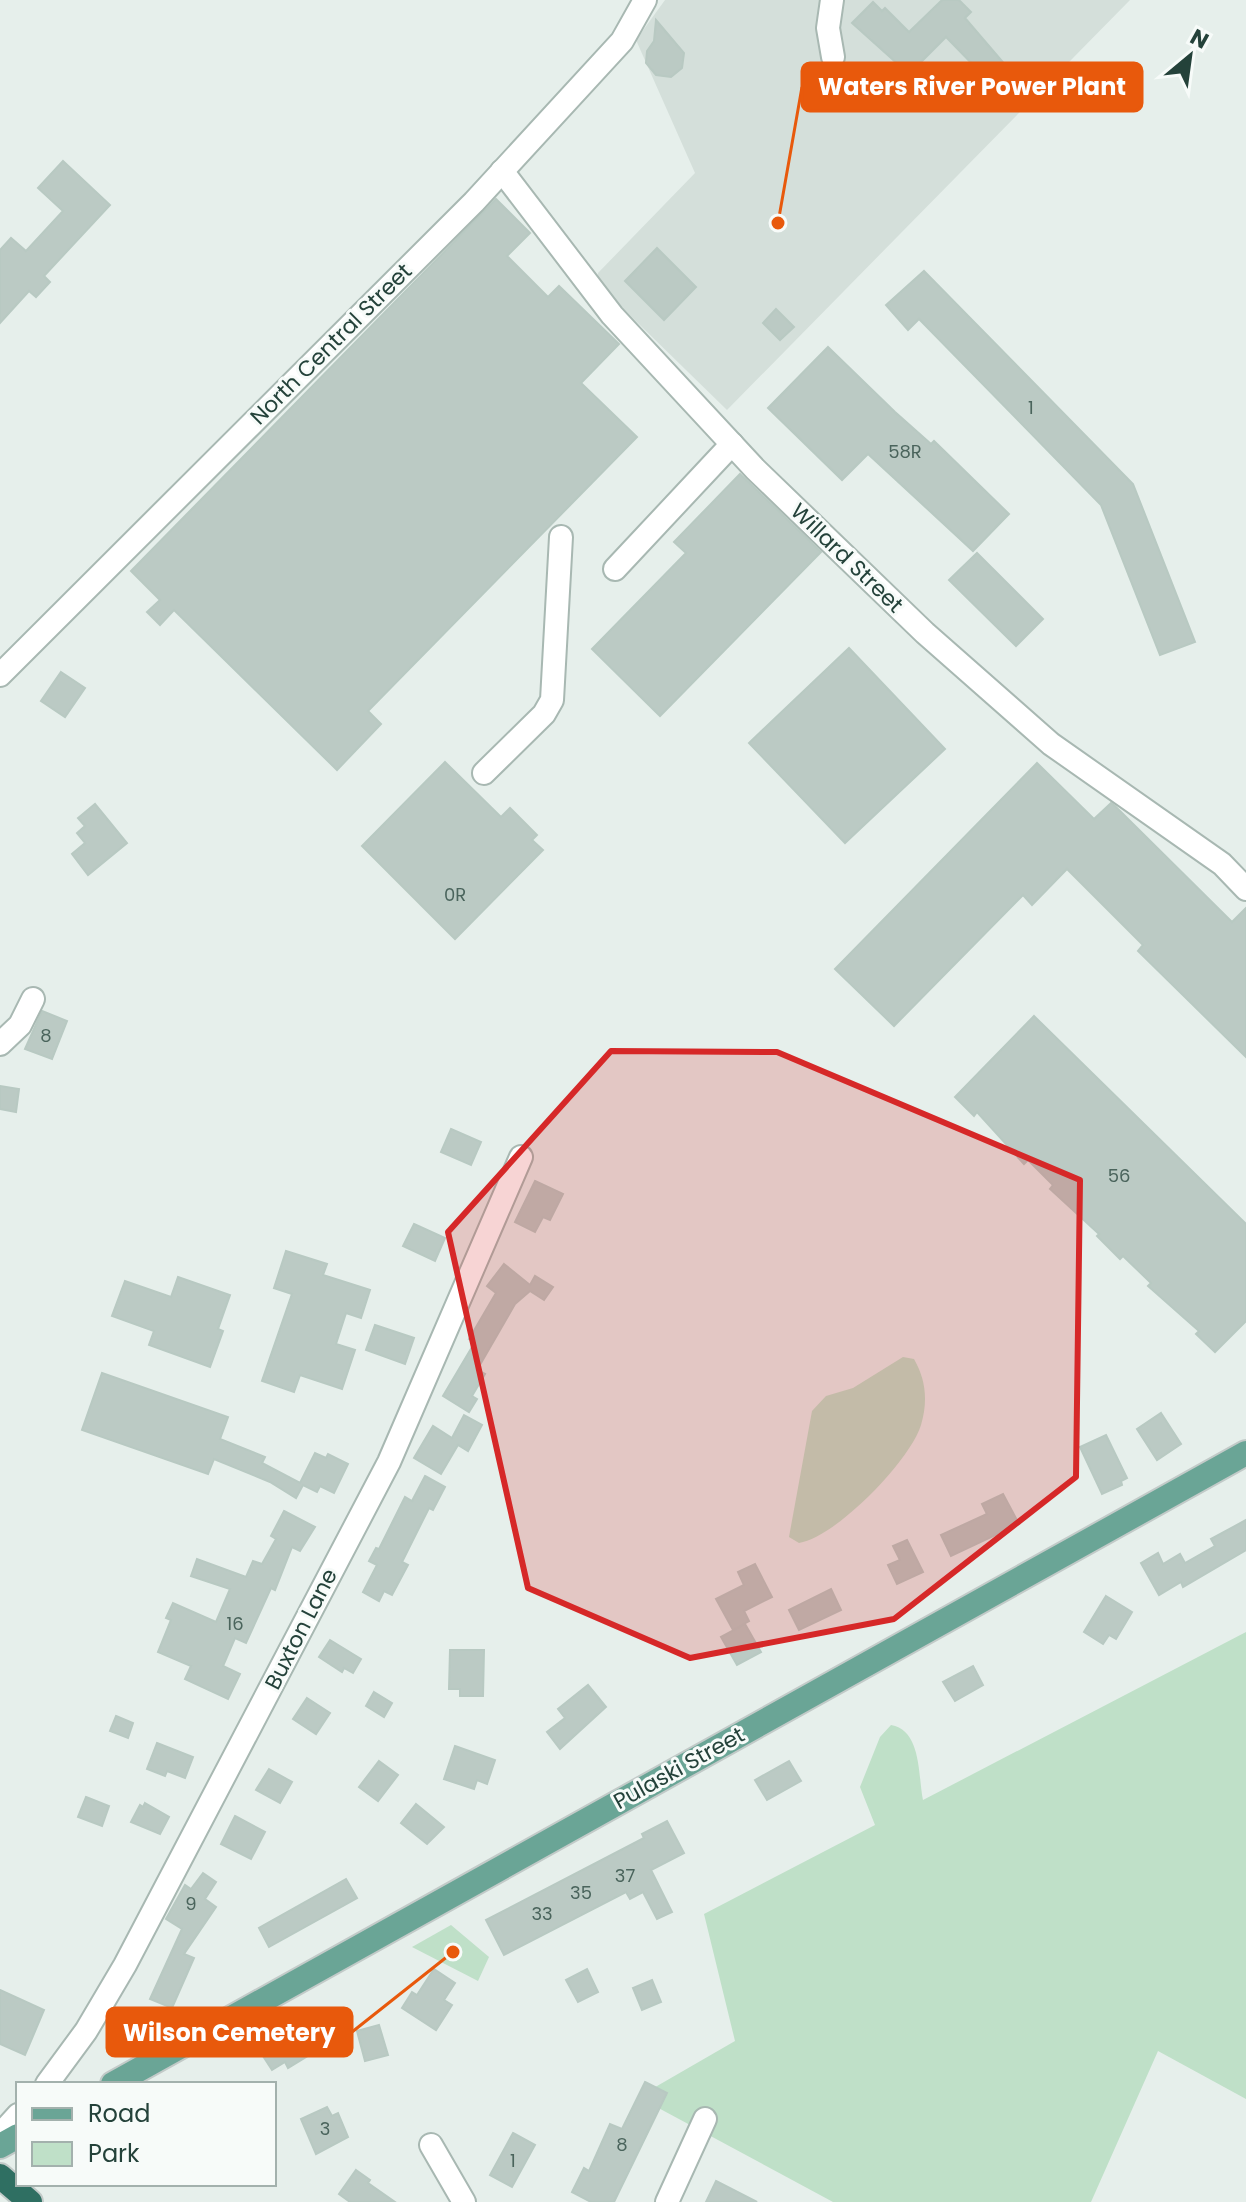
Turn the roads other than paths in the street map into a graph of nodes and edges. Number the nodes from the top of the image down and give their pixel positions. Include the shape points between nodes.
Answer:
1 (645, 0) edge
2 (832, 0) edge
3 (833, 57) dead end
4 (502, 171) junction
5 (732, 444) junction
6 (561, 537) dead end
7 (615, 569) dead end
8 (0, 675) edge
9 (484, 773) dead end
10 (1246, 889) edge
11 (33, 999) dead end
12 (0, 1044) edge
13 (521, 1157) dead end
14 (1246, 1453) edge
15 (48, 2082) edge
16 (117, 2082) edge
17 (16, 2117) edge
18 (705, 2119) dead end
19 (0, 2135) edge
20 (431, 2145) dead end
21 (0, 2176) edge
22 (30, 2202) edge
23 (464, 2202) edge
24 (667, 2202) edge

1 - 4 street, North Central Street via 622,41
2 - 3 street via 828,28
4 - 5 street, Willard Street via 612,315
4 - 8 street, North Central Street
5 - 7 street
5 - 10 street, Willard Street via 994,697 1051,744 1222,864
6 - 9 street via 552,700
11 - 12 street via 20,1025
13 - 15 street, Buxton Lane via 389,1462 125,1965
14 - 16 main road, Pulaski Street
17 - 19 street
18 - 24 street
20 - 23 street
21 - 22 highway

